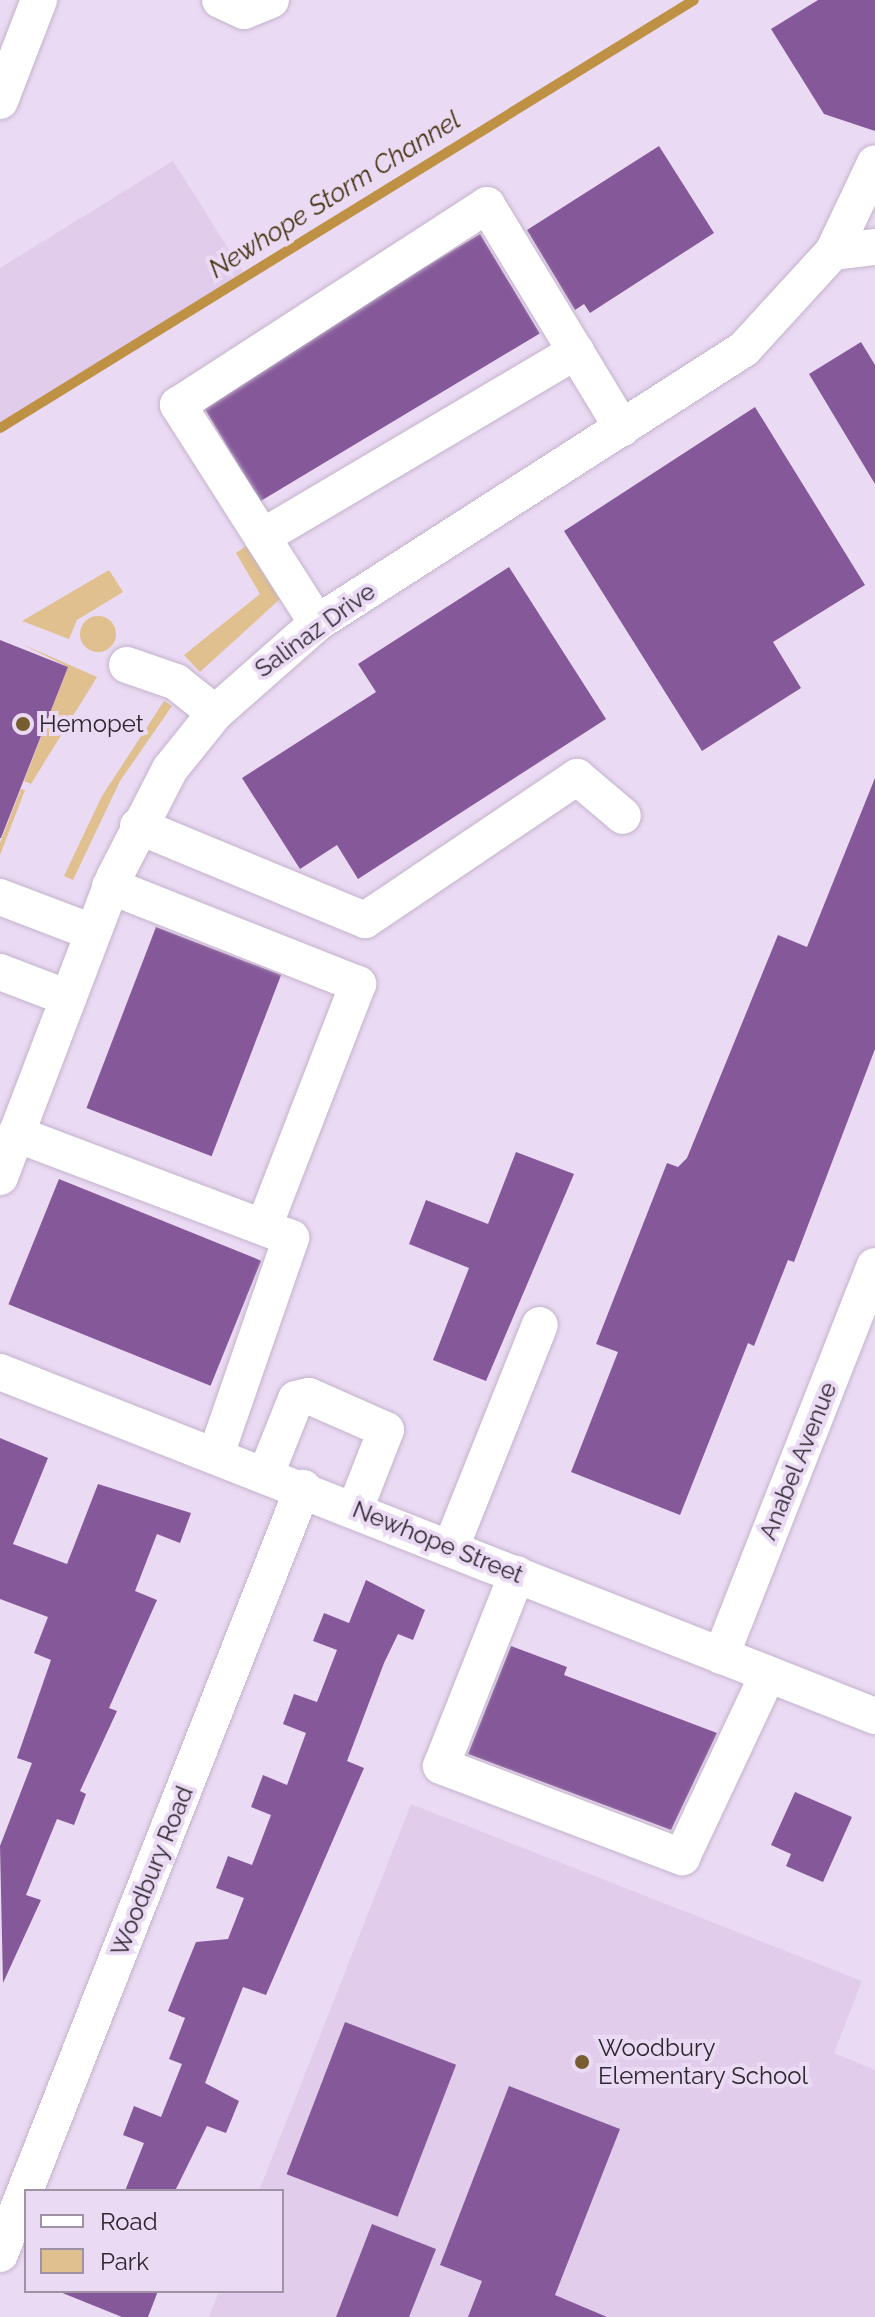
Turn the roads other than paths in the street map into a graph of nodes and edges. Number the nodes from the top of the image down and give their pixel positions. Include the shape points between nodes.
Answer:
1 (39, 0) edge
2 (220, 0) edge
3 (271, 0) edge
4 (0, 101) edge
5 (875, 163) edge
6 (875, 247) edge
7 (833, 252) junction
8 (576, 351) junction
9 (622, 428) junction
10 (262, 537) junction
11 (317, 623) junction
12 (127, 665) dead end
13 (215, 713) junction
14 (623, 816) dead end
15 (138, 826) junction
16 (110, 886) junction
17 (0, 897) edge
18 (92, 932) junction
19 (0, 972) edge
20 (68, 998) junction
21 (6, 1154) edge
22 (264, 1226) junction
23 (875, 1266) edge
24 (540, 1325) dead end
25 (0, 1372) edge
26 (216, 1455) junction
27 (266, 1474) junction
28 (303, 1488) junction
29 (355, 1509) junction
30 (451, 1547) junction
31 (517, 1574) junction
32 (721, 1656) junction
33 (768, 1674) junction
34 (875, 1716) edge
35 (26, 2189) edge
36 (24, 2193) edge
37 (0, 2254) edge

1 - 4 street
2 - 3 street via 244,11
5 - 7 street, Salinaz Drive
6 - 7 street
7 - 9 street, Salinaz Drive via 744,349
8 - 9 street
8 - 10 street
8 - 10 street via 487,205 178,405
9 - 11 street, Salinaz Drive
10 - 11 street
11 - 13 street, Salinaz Drive
12 - 13 street via 176,682
13 - 15 street, Salinaz Drive
14 - 15 street via 577,777 365,920
15 - 16 street, Salinaz Drive
16 - 18 street, Salinaz Drive
16 - 22 street via 358,984
17 - 18 street
18 - 20 street, Salinaz Drive
19 - 20 street
20 - 21 street, Salinaz Drive
21 - 22 street
22 - 26 street via 288,1235 294,1247
23 - 32 street, Anabel Avenue
24 - 30 street
25 - 26 street, Newhope Street
26 - 27 street, Newhope Street
27 - 28 street, Newhope Street
27 - 29 street via 296,1399 309,1396 386,1430
28 - 29 street, Newhope Street
28 - 35 street, Woodbury Road
29 - 30 street, Newhope Street
30 - 31 street, Newhope Street
31 - 32 street, Newhope Street
31 - 33 street via 441,1766 682,1857
32 - 33 street, Newhope Street
33 - 34 street, Newhope Street
36 - 37 street, Woodbury Road

